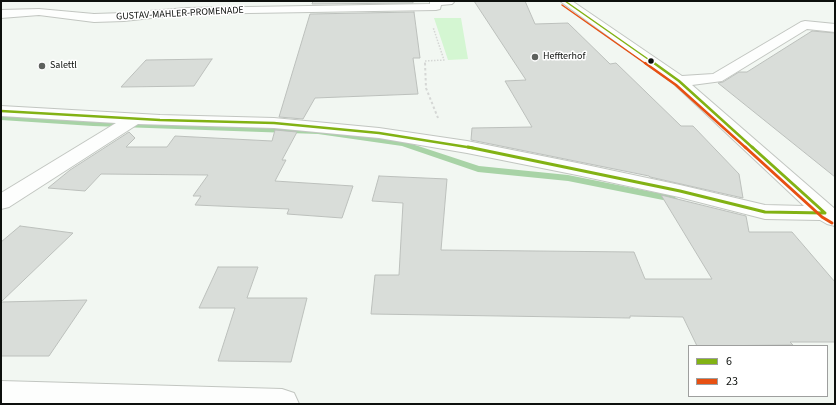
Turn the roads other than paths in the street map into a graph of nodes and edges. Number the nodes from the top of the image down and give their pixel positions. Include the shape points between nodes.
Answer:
1 (566, 1) edge
2 (448, 2) dead end
3 (1, 14) edge
4 (835, 28) edge
5 (679, 81) junction
6 (1, 111) edge
7 (134, 119) junction
8 (1, 202) edge
9 (830, 216) edge
10 (1, 395) edge
11 (282, 404) edge

1 - 5 street
2 - 3 street, GUSTAV-MAHLER-PROMENADE via 435,2 436,7 187,11 94,18 38,12
4 - 5 street via 805,25 717,78
5 - 9 street
6 - 7 street
7 - 8 street
7 - 9 street via 326,127 379,133 646,183 765,212
10 - 11 street

